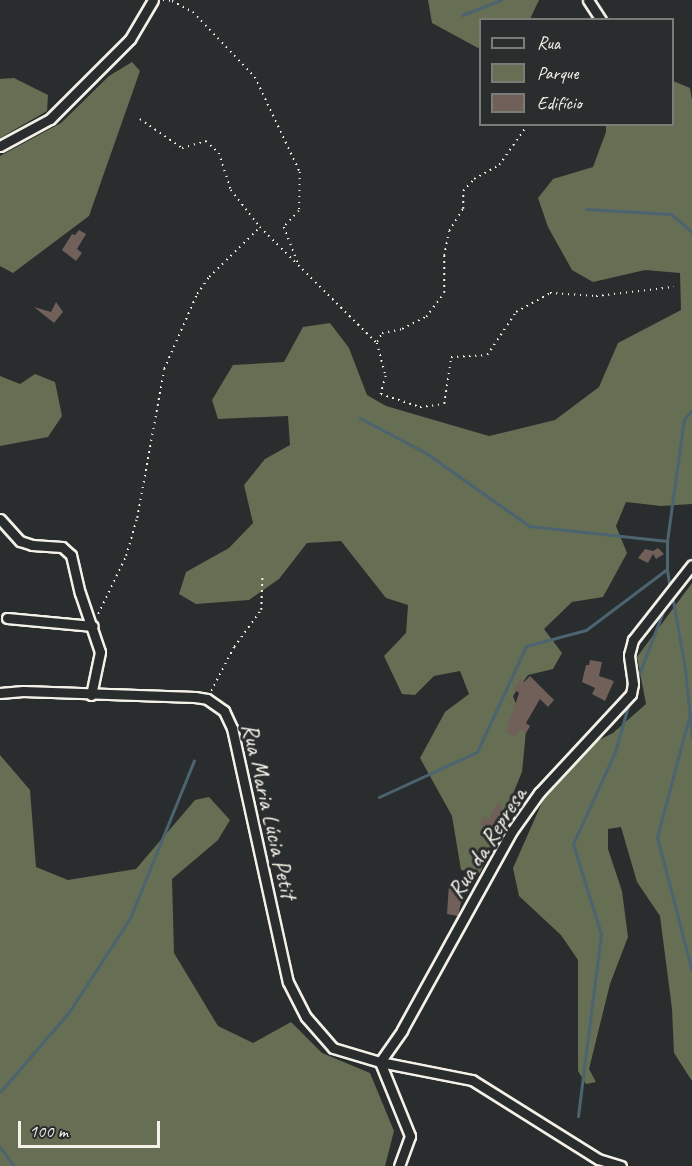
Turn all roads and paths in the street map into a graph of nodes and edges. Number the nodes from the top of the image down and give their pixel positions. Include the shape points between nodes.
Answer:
1 (153, 0) edge
2 (162, 0) edge
3 (588, 0) edge
4 (600, 18) edge
5 (140, 119) dead end
6 (527, 126) edge
7 (0, 146) edge
8 (260, 228) junction
9 (299, 266) junction
10 (673, 287) dead end
11 (377, 343) junction
12 (0, 519) edge
13 (692, 565) edge
14 (262, 574) dead end
15 (7, 618) dead end
16 (93, 626) junction
17 (0, 693) edge
18 (91, 695) junction
19 (207, 699) junction
20 (380, 1062) junction
21 (399, 1166) edge
22 (621, 1166) edge

1 - 7 street via 130,39 50,118
2 - 9 path via 193,12 255,77 300,172 299,211 284,227
3 - 4 street
5 - 8 path via 182,148 206,141 219,153 231,190
6 - 11 path via 499,165 474,179 463,191 463,209 449,231 444,256 444,293 426,317 402,329 382,333
8 - 9 path
8 - 16 path via 209,277 197,294 164,369 137,518 126,556
9 - 11 path
10 - 11 path via 596,296 550,293 516,312 487,355 451,357 444,404 420,407 381,393 386,376
12 - 16 street via 20,541 62,547 71,555
13 - 20 street, Rua da Represa via 633,640 629,655 631,694 539,793 512,831 402,1030
14 - 19 path via 261,610 234,647
15 - 16 street
16 - 18 street via 100,652
17 - 18 street
18 - 19 street
19 - 20 street, Rua Maria Lúcia Petit via 224,711 232,728 288,982 306,1017 333,1048
20 - 21 street via 410,1136
20 - 22 street, Rua Maria Lúcia Petit via 472,1080 598,1159

